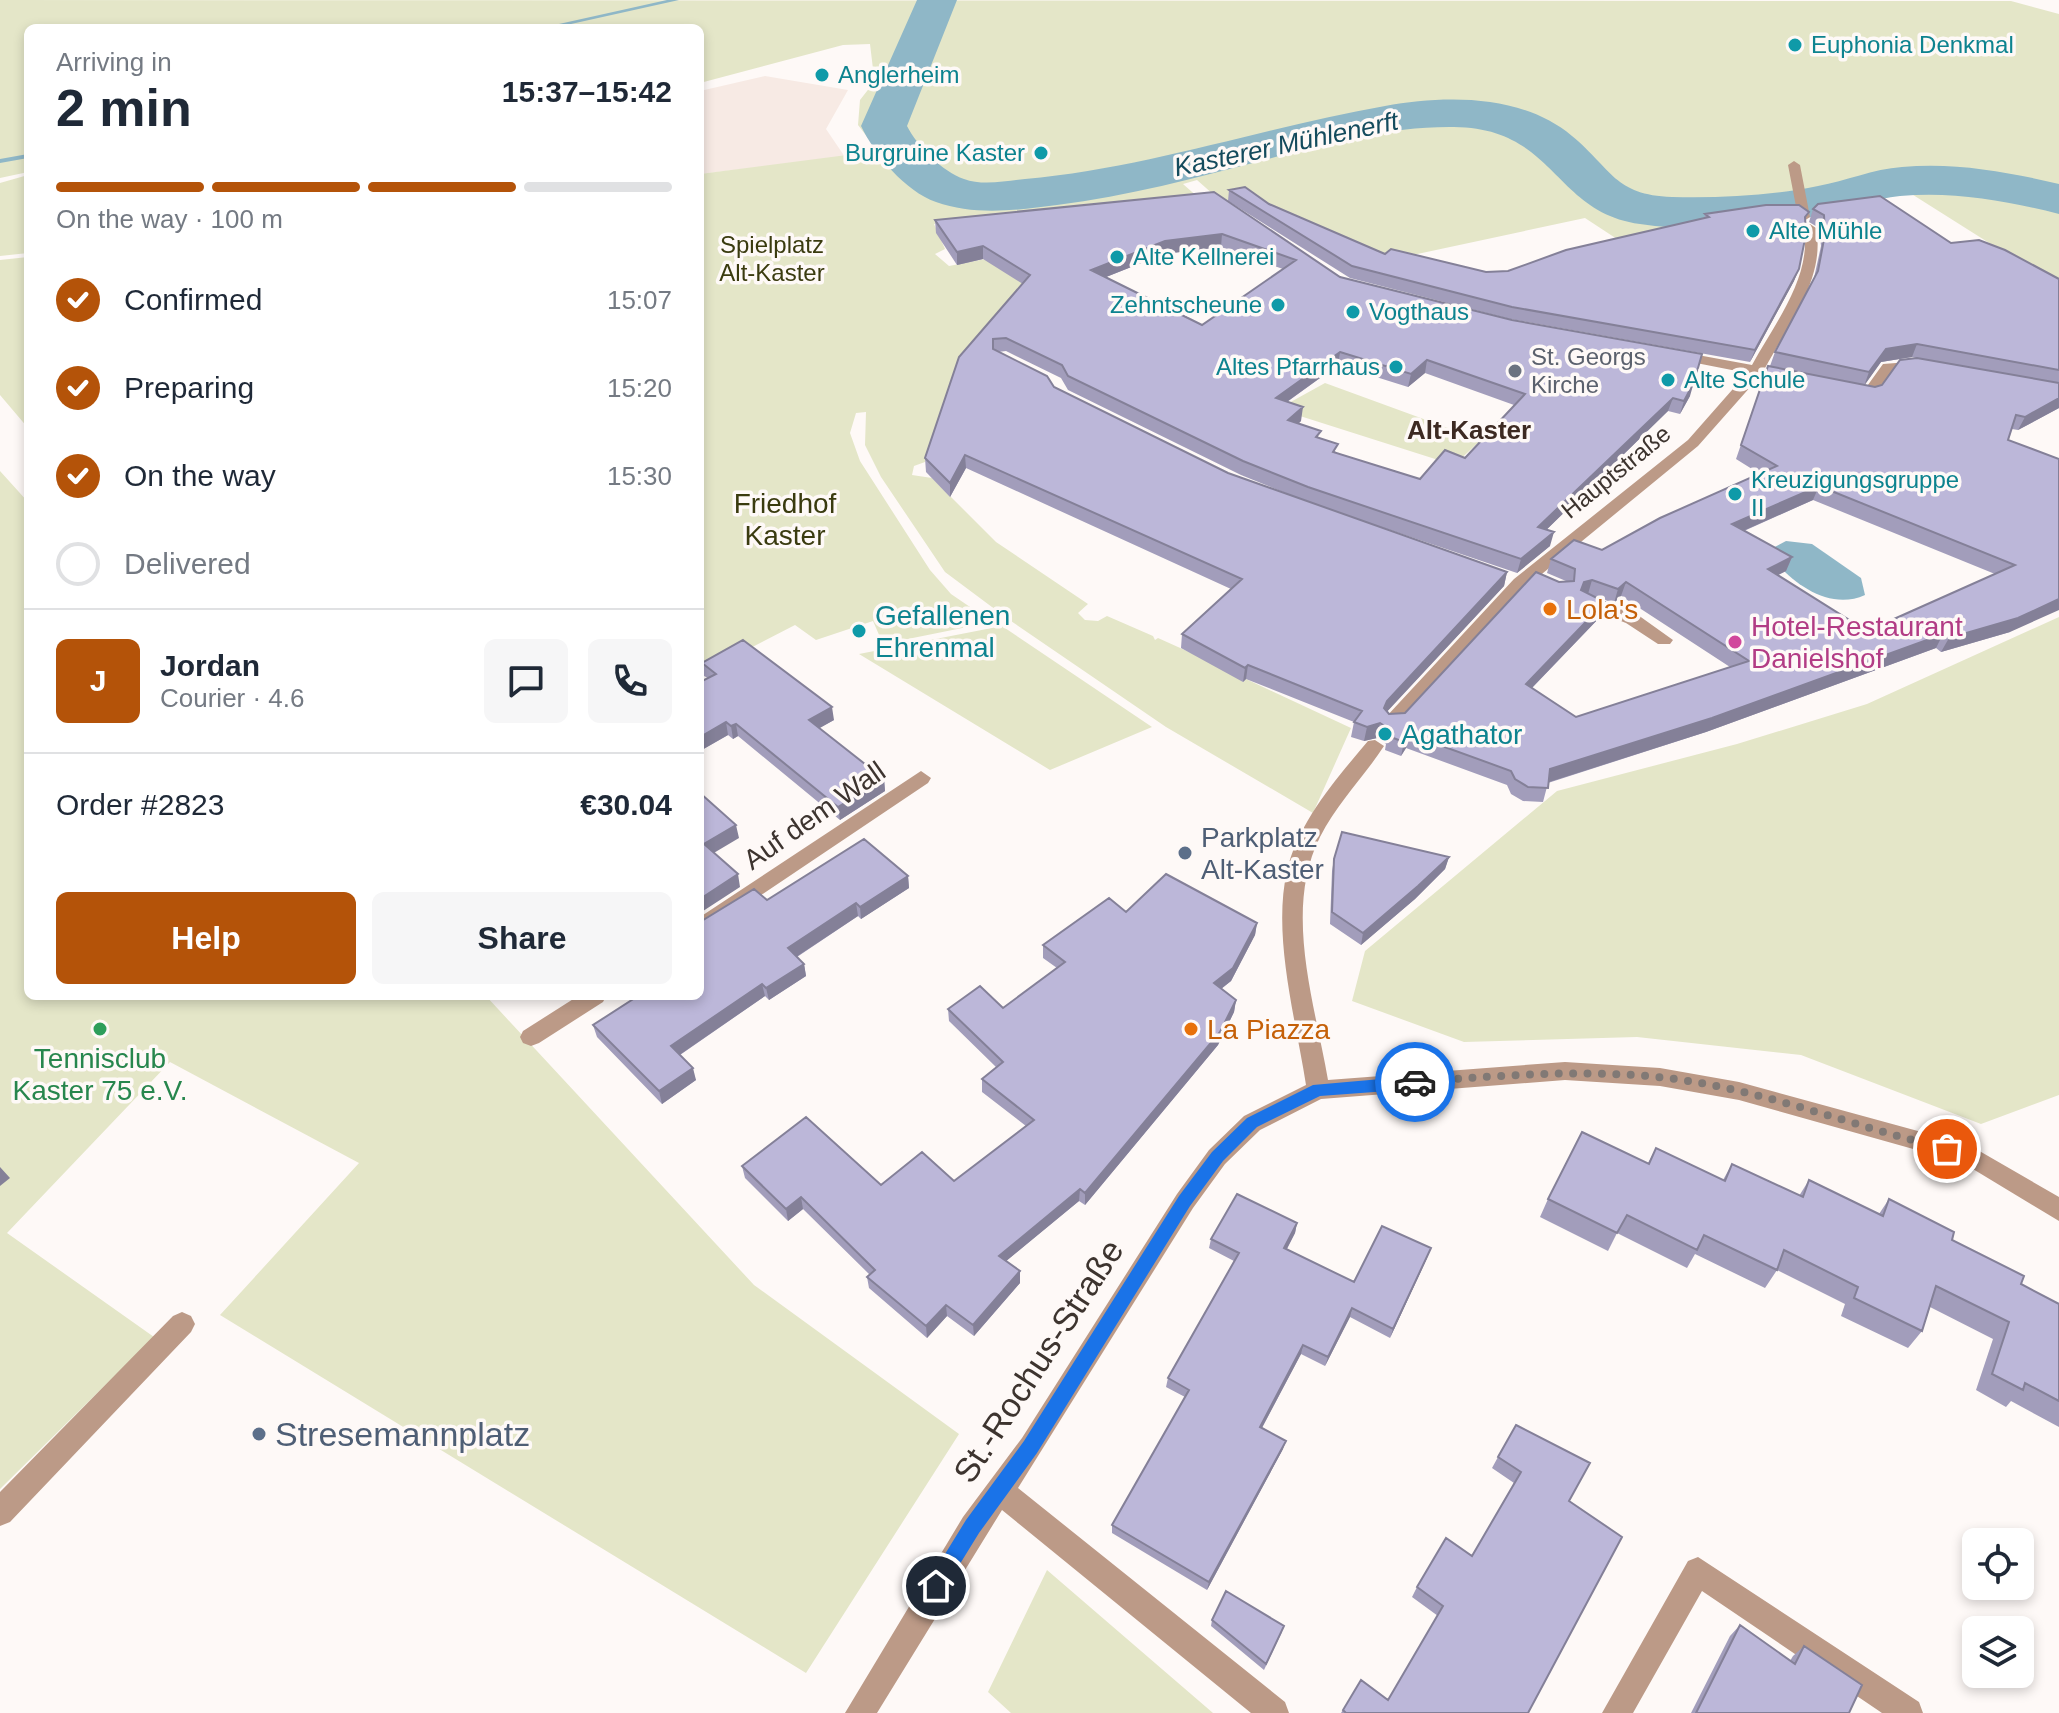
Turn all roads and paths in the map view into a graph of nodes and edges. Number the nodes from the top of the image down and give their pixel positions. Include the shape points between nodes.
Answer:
1 (1794, 165) dead end
2 (1660, 352) edge
3 (1938, 367) edge
4 (1757, 370) junction
5 (1813, 382) edge
6 (1841, 388) edge
7 (1518, 579) junction
8 (1551, 584) edge
9 (1588, 602) edge
10 (1664, 640) dead end
11 (1393, 721) edge
12 (1375, 746) dead end
13 (921, 778) dead end
14 (704, 925) edge
15 (589, 1000) edge
16 (531, 1037) dead end
17 (1318, 1090) junction
18 (2059, 1210) edge
19 (182, 1324) dead end
20 (999, 1490) junction
21 (0, 1512) edge
22 (860, 1713) edge
23 (1274, 1713) edge
24 (1617, 1713) edge
25 (1908, 1713) edge

1 - 4 street, Hauptstraße via 1813,245 1810,270
2 - 4 street
3 - 6 street via 1888,367 1869,394
4 - 5 street
4 - 7 street, Hauptstraße via 1693,443
7 - 8 street
7 - 11 street, Hauptstraße
9 - 10 street via 1632,619
12 - 17 street via 1350,775 1297,870 1293,917
13 - 14 street, Auf dem Wall
15 - 16 street
17 - 18 street via 1565,1071 1660,1077 1739,1091 1969,1155
17 - 20 street, St.-Rochus-Straße via 1252,1123 1217,1157
19 - 21 street
20 - 22 street, St.-Rochus-Straße
20 - 23 street
24 - 25 street via 1698,1571

